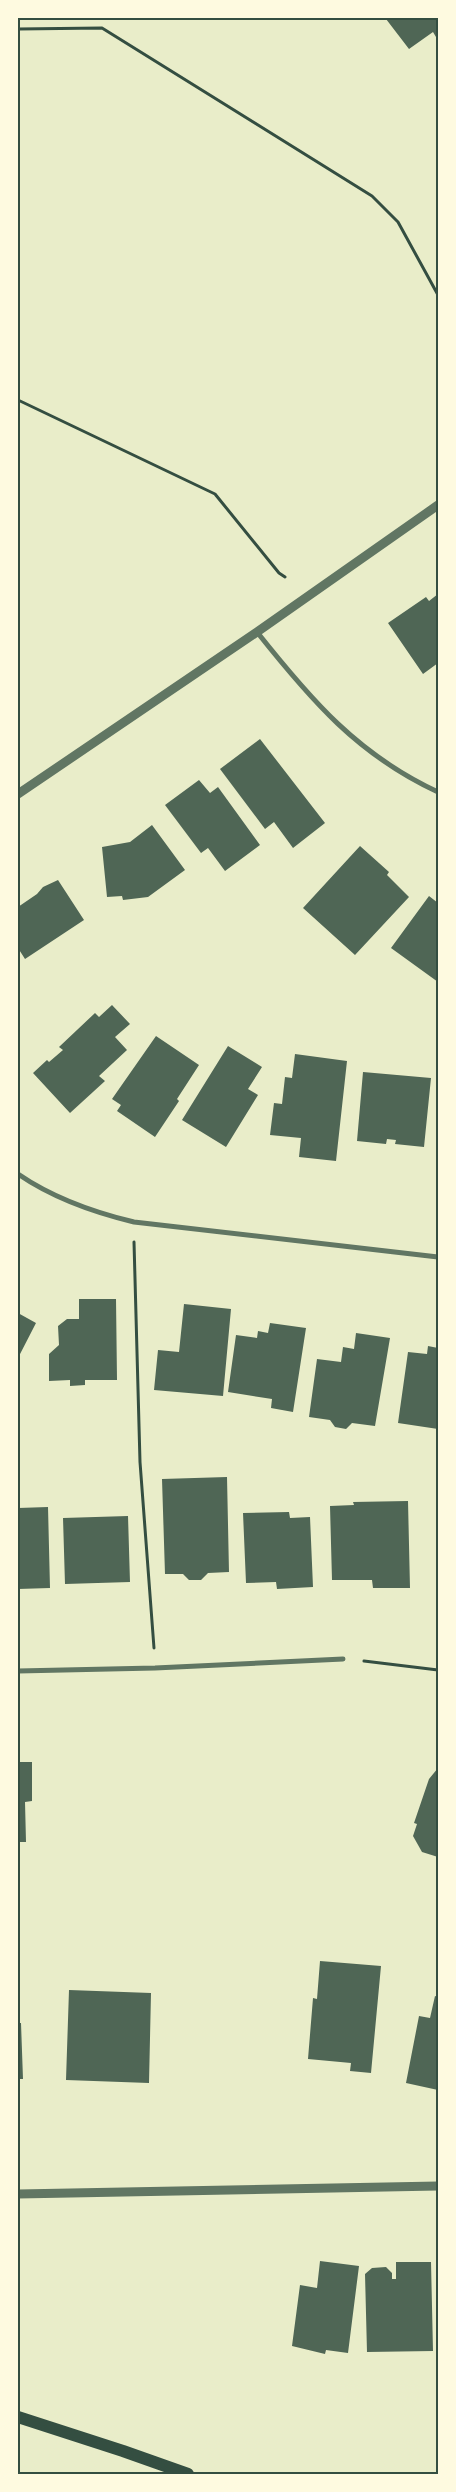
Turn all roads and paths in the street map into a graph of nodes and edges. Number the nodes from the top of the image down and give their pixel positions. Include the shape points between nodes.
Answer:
1 (18, 29) edge
2 (438, 295) edge
3 (18, 400) edge
4 (438, 505) edge
5 (285, 577) dead end
6 (257, 632) junction
7 (438, 792) edge
8 (18, 794) edge
9 (18, 1174) edge
10 (134, 1222) junction
11 (438, 1257) edge
12 (343, 1659) joint
13 (155, 1668) junction
14 (438, 1670) edge
15 (18, 1671) edge
16 (438, 2186) edge
17 (18, 2194) edge
18 (18, 2418) edge
19 (188, 2474) edge

1 - 2 path via 102,28 372,196 398,222
3 - 5 path via 215,494
4 - 6 street
6 - 7 street via 293,678 350,736 381,761
6 - 8 street
9 - 10 street via 63,1200
10 - 11 street
10 - 13 path via 140,1462
12 - 13 street
12 - 14 path
13 - 15 street
16 - 17 street
18 - 19 main road

